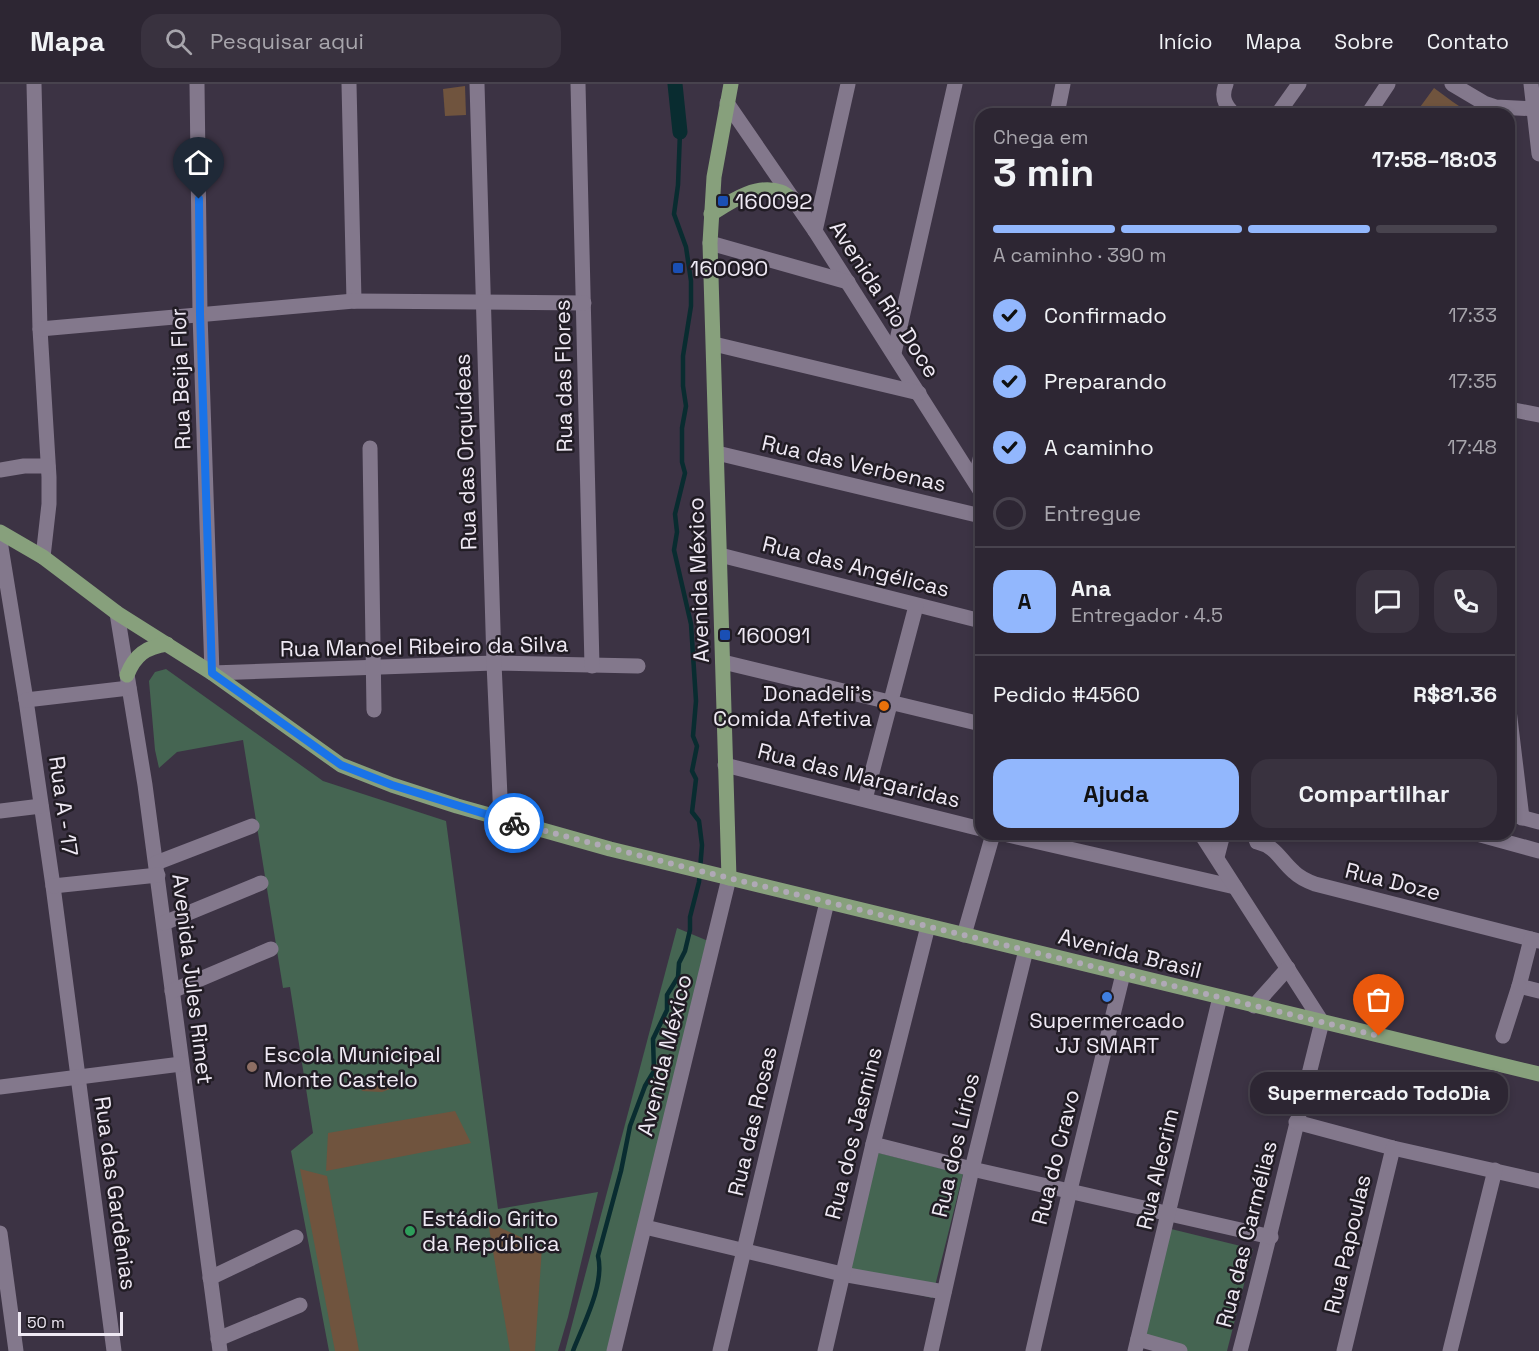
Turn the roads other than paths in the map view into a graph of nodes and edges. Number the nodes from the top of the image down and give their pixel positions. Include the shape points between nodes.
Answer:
1 (34, 84) edge
2 (197, 84) edge
3 (349, 84) edge
4 (477, 84) edge
5 (578, 84) edge
6 (731, 84) edge
7 (848, 84) edge
8 (955, 84) edge
9 (1063, 84) edge
10 (1299, 84) edge
11 (1388, 84) edge
12 (1452, 84) edge
13 (1531, 84) edge
14 (1224, 88) edge
15 (727, 103) junction
16 (1058, 108) edge
17 (1229, 108) edge
18 (1282, 108) edge
19 (1372, 108) edge
20 (1512, 108) edge
21 (1515, 108) edge
22 (1536, 109) edge
23 (1539, 154) edge
24 (796, 203) junction
25 (711, 214) junction
26 (815, 231) junction
27 (710, 243) junction
28 (848, 282) junction
29 (354, 301) junction
30 (484, 301) junction
31 (584, 303) junction
32 (200, 314) junction
33 (40, 328) junction
34 (714, 344) junction
35 (894, 353) junction
36 (919, 393) junction
37 (1515, 410) edge
38 (1539, 415) edge
39 (370, 448) dead end
40 (717, 453) junction
41 (48, 466) junction
42 (0, 470) edge
43 (975, 482) edge
44 (975, 515) edge
45 (0, 532) edge
46 (0, 541) edge
47 (720, 555) junction
48 (43, 557) junction
49 (916, 606) junction
50 (117, 613) junction
51 (975, 620) edge
52 (167, 644) junction
53 (723, 662) junction
54 (494, 663) junction
55 (373, 666) junction
56 (592, 666) junction
57 (638, 666) dead end
58 (212, 673) junction
59 (128, 681) junction
60 (26, 700) junction
61 (892, 702) junction
62 (374, 710) dead end
63 (975, 723) edge
64 (725, 765) junction
65 (866, 799) junction
66 (1515, 801) edge
67 (41, 806) junction
68 (0, 811) edge
69 (1516, 816) edge
70 (501, 819) junction
71 (1539, 822) edge
72 (252, 826) dead end
73 (975, 827) edge
74 (991, 840) edge
75 (1030, 840) edge
76 (1205, 840) edge
77 (1221, 840) edge
78 (1256, 840) edge
79 (1501, 840) edge
80 (1539, 850) edge
81 (1217, 857) junction
82 (157, 869) junction
83 (729, 878) junction
84 (261, 884) dead end
85 (53, 886) junction
86 (1235, 887) junction
87 (827, 902) junction
88 (164, 923) junction
89 (928, 926) junction
90 (964, 935) junction
91 (1535, 940) edge
92 (271, 949) dead end
93 (1026, 950) junction
94 (1288, 969) junction
95 (1123, 974) junction
96 (1519, 986) junction
97 (172, 991) junction
98 (1539, 991) edge
99 (1220, 997) junction
100 (1254, 1006) junction
101 (1322, 1022) junction
102 (1503, 1036) dead end
103 (181, 1064) junction
104 (1539, 1074) edge
105 (78, 1078) junction
106 (0, 1087) edge
107 (1296, 1122) junction
108 (873, 1144) junction
109 (1393, 1148) junction
110 (972, 1169) junction
111 (1495, 1170) junction
112 (1539, 1181) edge
113 (1070, 1190) junction
114 (1169, 1214) junction
115 (645, 1227) junction
116 (0, 1233) edge
117 (296, 1237) dead end
118 (1271, 1237) junction
119 (744, 1251) junction
120 (842, 1274) junction
121 (210, 1278) junction
122 (4, 1291) edge
123 (944, 1292) junction
124 (300, 1305) dead end
125 (219, 1345) edge
126 (1137, 1345) edge
127 (16, 1351) edge
128 (114, 1351) edge
129 (614, 1351) edge
130 (720, 1351) edge
131 (825, 1351) edge
132 (931, 1351) edge
133 (1033, 1351) edge
134 (1180, 1351) edge
135 (1240, 1351) edge
136 (1344, 1351) edge
137 (1450, 1351) edge

1 - 33 street
2 - 32 street, Rua Beija Flor
3 - 29 street
4 - 30 street, Rua das Orquídeas
5 - 31 street, Rua das Flores
6 - 15 main road, Avenida México
7 - 26 street
8 - 35 street
9 - 16 street
10 - 18 street
11 - 19 street
12 - 20 street via 1490,105
13 - 22 street
14 - 17 street via 1224,102
15 - 24 street, Avenida Rio Doce
15 - 25 main road, Avenida México
21 - 22 street
22 - 23 street
24 - 25 main road via 783,192 759,191 737,198
24 - 26 street, Avenida Rio Doce
25 - 27 main road, Avenida México
26 - 28 street, Avenida Rio Doce
27 - 28 street
27 - 34 main road, Avenida México
28 - 35 street, Avenida Rio Doce
29 - 30 street
29 - 32 street
30 - 31 street
30 - 54 street, Rua das Orquídeas
31 - 56 street, Rua das Flores
32 - 33 street
32 - 58 street, Rua Beija Flor
33 - 41 street
34 - 36 street
34 - 40 main road, Avenida México
35 - 36 street, Avenida Rio Doce
36 - 43 street, Avenida Rio Doce
37 - 38 street
39 - 55 street
40 - 44 street, Rua das Verbenas
40 - 47 main road, Avenida México
41 - 42 street
41 - 48 street via 49,504
45 - 48 main road, Avenida Brasil
46 - 60 street, Rua A - 17
47 - 49 street, Rua das Angélicas
47 - 53 main road, Avenida México
48 - 50 main road, Avenida Brasil
49 - 51 street, Rua das Angélicas
49 - 61 street
50 - 52 main road, Avenida Brasil
50 - 59 street, Avenida Jules Rimet
52 - 58 main road, Avenida Brasil
52 - 59 main road via 142,652 132,662
53 - 61 street
53 - 64 main road, Avenida México
54 - 55 street, Rua Manoel Ribeiro da Silva
54 - 56 street, Rua Manoel Ribeiro da Silva
54 - 70 street, Rua das Orquídeas
55 - 58 street, Rua Manoel Ribeiro da Silva
55 - 62 street
56 - 57 street, Rua Manoel Ribeiro da Silva
58 - 70 main road, Avenida Brasil via 341,765
59 - 60 street
59 - 82 street, Avenida Jules Rimet
60 - 67 street, Rua A - 17
61 - 63 street
61 - 65 street
64 - 65 street, Rua das Margaridas
64 - 83 main road, Avenida México
65 - 73 street, Rua das Margaridas
66 - 69 street
67 - 68 street
67 - 85 street, Rua A - 17
69 - 71 street
70 - 83 main road, Avenida Brasil
72 - 82 street
74 - 90 street
75 - 86 street
76 - 81 street
77 - 81 street
78 - 91 street, Rua Doze via 1272,847 1294,872 1315,884
79 - 80 street
81 - 86 street
82 - 85 street
82 - 88 street, Avenida Jules Rimet
83 - 87 main road, Avenida Brasil
83 - 115 street, Avenida México
84 - 88 street
85 - 105 street, Rua A - 17
86 - 94 street
87 - 89 main road, Avenida Brasil
87 - 119 street, Rua das Rosas
88 - 97 street, Avenida Jules Rimet
89 - 90 main road, Avenida Brasil
89 - 108 street, Rua dos Jasmins
90 - 93 main road, Avenida Brasil
91 - 96 street
92 - 97 street
93 - 95 main road, Avenida Brasil
93 - 110 street, Rua dos Lírios
94 - 100 street
94 - 101 street
95 - 99 main road, Avenida Brasil
95 - 113 street, Rua do Cravo
96 - 98 street
96 - 102 street
97 - 103 street, Avenida Jules Rimet
99 - 100 main road, Avenida Brasil
99 - 114 street, Rua Alecrim
100 - 101 main road, Avenida Brasil
101 - 104 main road, Avenida Brasil
101 - 107 street, Rua das Carmélias
103 - 105 street
103 - 121 street, Avenida Jules Rimet
105 - 106 street
105 - 128 street, Rua das Gardênias
107 - 109 street
107 - 118 street, Rua das Carmélias
108 - 110 street
108 - 120 street, Rua dos Jasmins
109 - 111 street
109 - 136 street, Rua Papoulas
110 - 113 street
110 - 123 street, Rua dos Lírios
111 - 112 street
111 - 137 street
113 - 114 street
113 - 133 street, Rua do Cravo
114 - 118 street
114 - 126 street, Rua Alecrim
115 - 119 street
115 - 129 street, Avenida México
116 - 122 street
117 - 121 street
118 - 135 street, Rua das Carmélias
119 - 120 street
119 - 130 street, Rua das Rosas
120 - 123 street
120 - 131 street, Rua dos Jasmins
121 - 125 street, Avenida Jules Rimet
122 - 127 street
123 - 132 street, Rua dos Lírios
124 - 125 street
126 - 134 street

